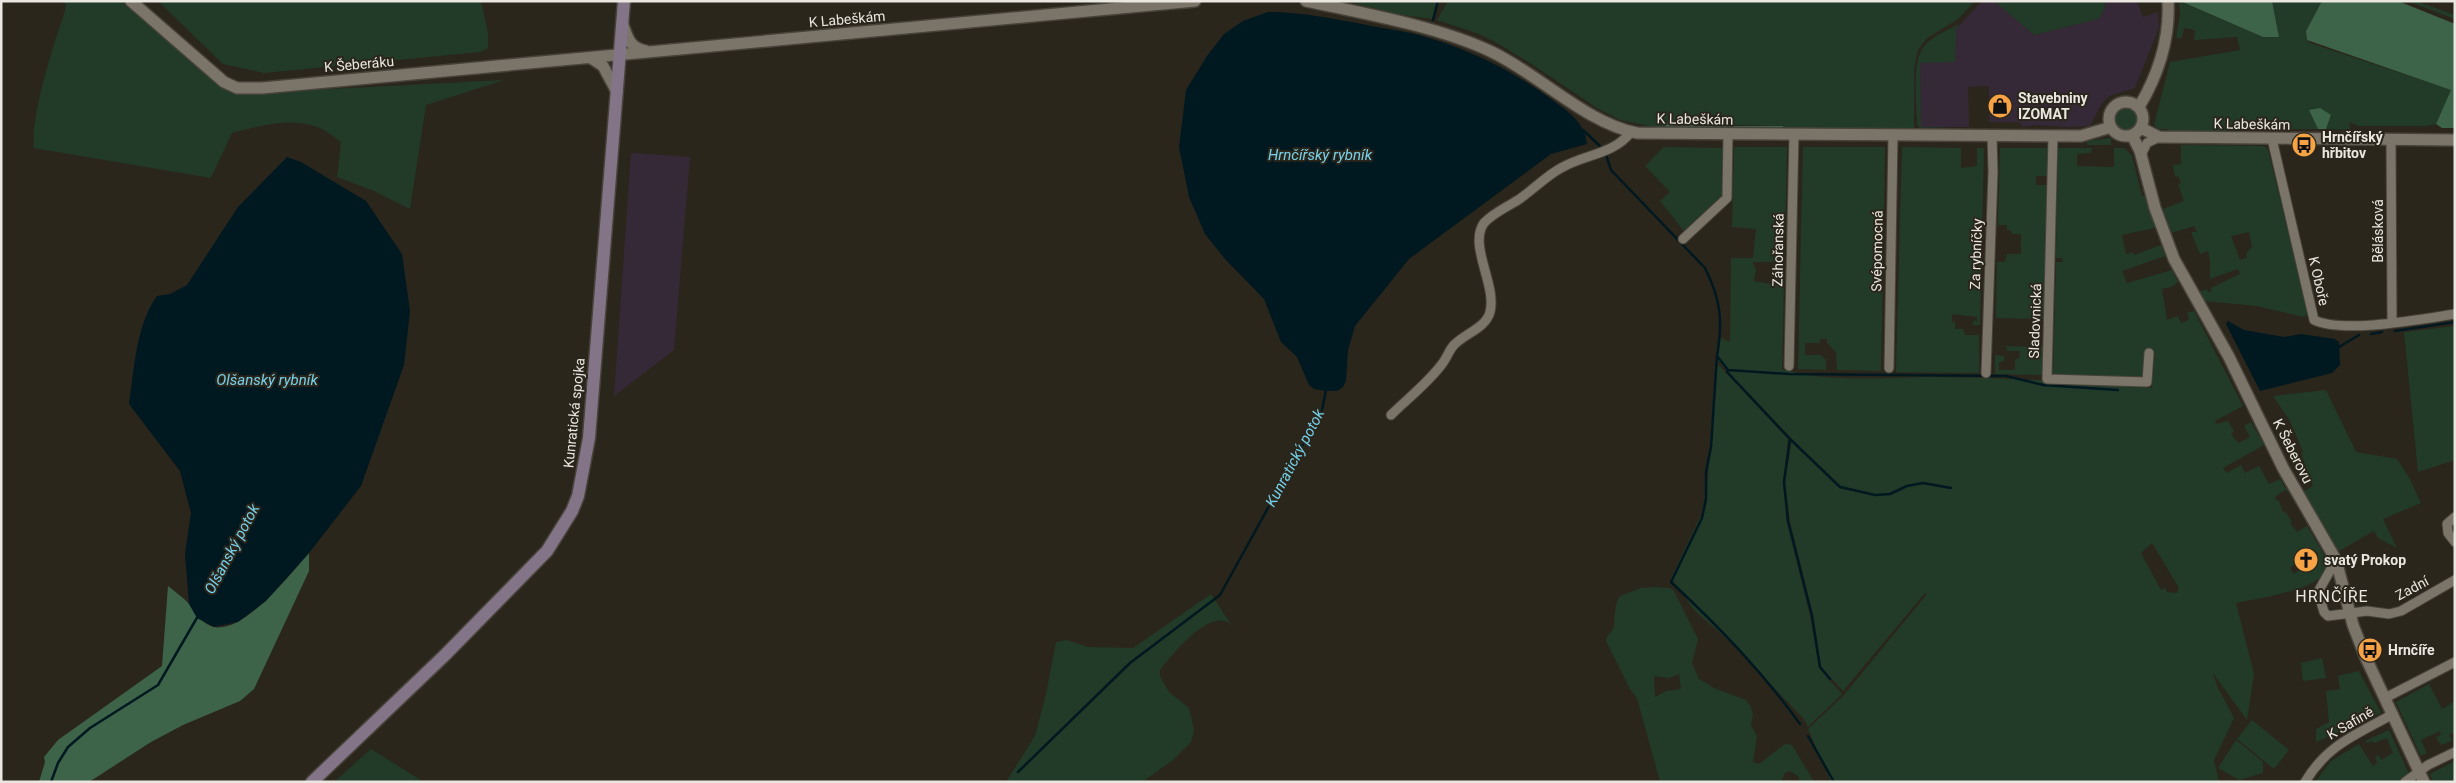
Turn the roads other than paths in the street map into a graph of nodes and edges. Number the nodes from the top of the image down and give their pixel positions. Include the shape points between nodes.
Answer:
1 (130, 1) edge
2 (624, 1) edge
3 (1195, 1) edge
4 (1306, 1) edge
5 (2168, 1) edge
6 (622, 23) junction
7 (653, 52) junction
8 (621, 55) junction
9 (591, 58) junction
10 (616, 92) junction
11 (2139, 107) junction
12 (2111, 127) junction
13 (1631, 132) junction
14 (2136, 132) junction
15 (1728, 134) junction
16 (1794, 134) junction
17 (1893, 135) junction
18 (1992, 136) junction
19 (2053, 136) junction
20 (2159, 137) junction
21 (2272, 139) junction
22 (2391, 140) junction
23 (2455, 140) edge
24 (2141, 155) junction
25 (1683, 239) dead end
26 (2455, 314) edge
27 (2392, 322) junction
28 (2149, 353) dead end
29 (1789, 366) dead end
30 (1889, 368) dead end
31 (1986, 373) dead end
32 (1390, 415) dead end
33 (2455, 517) edge
34 (2455, 542) edge
35 (2336, 560) junction
36 (2455, 580) edge
37 (2350, 612) junction
38 (2455, 662) edge
39 (2385, 698) junction
40 (2393, 714) junction
41 (2455, 752) edge
42 (2422, 777) edge
43 (312, 782) edge
44 (2305, 782) edge
45 (2405, 782) edge

1 - 9 street, K Šeberáku via 212,73 237,88
2 - 6 main road, Kunratická spojka
3 - 7 street, K Labeškám
4 - 13 street, K Labeškám via 1474,44 1532,74 1605,124
5 - 11 street via 2164,47
6 - 7 street via 628,42 638,50
6 - 8 main road, Kunratická spojka
7 - 8 street, K Labeškám
8 - 9 street, K Šeberáku
8 - 10 main road, Kunratická spojka
9 - 10 street via 603,66
10 - 43 main road, Kunratická spojka via 589,438 582,482 572,511 547,551 505,596
11 - 12 street via 2125,102 2116,105 2109,118
11 - 14 street via 2143,115
12 - 14 street via 2118,134
12 - 19 street, K Labeškám via 2081,136
13 - 15 street, K Labeškám
13 - 32 street via 1624,141 1610,149 1561,168 1483,225 1478,234 1491,302 1490,313 1485,321 1454,345 1442,365
14 - 20 street, K Labeškám
14 - 24 street, K Šeberovu
15 - 16 street, K Labeškám
15 - 25 street via 1727,198
16 - 17 street, K Labeškám
16 - 29 street, Záhořanská
17 - 18 street, K Labeškám
17 - 30 street, Svépomocná
18 - 19 street, K Labeškám
18 - 31 street, Za rybníčky
19 - 28 street, Sladovnická via 2047,379 2147,382
20 - 21 street, K Labeškám
20 - 24 street via 2147,143
21 - 22 street, K Labeškám
21 - 27 street, K Oboře via 2314,320 2346,326
22 - 23 street, K Labeškám
22 - 27 street, Bělásková
24 - 35 street, K Šeberovu via 2155,208 2176,264 2229,357 2283,468
26 - 27 street, K Oboře
33 - 34 street via 2447,524 2448,533
35 - 37 street, K Šeberovu
35 - 37 street, Zadní via 2318,592 2328,616
36 - 37 street, Zadní via 2401,611 2388,614
37 - 39 street, K Šeberovu via 2365,656
38 - 39 street
39 - 40 street, K Šeberovu
40 - 42 street, K Šeberovu
40 - 44 street, K Safině via 2329,750
41 - 42 street via 2428,765
42 - 45 street

